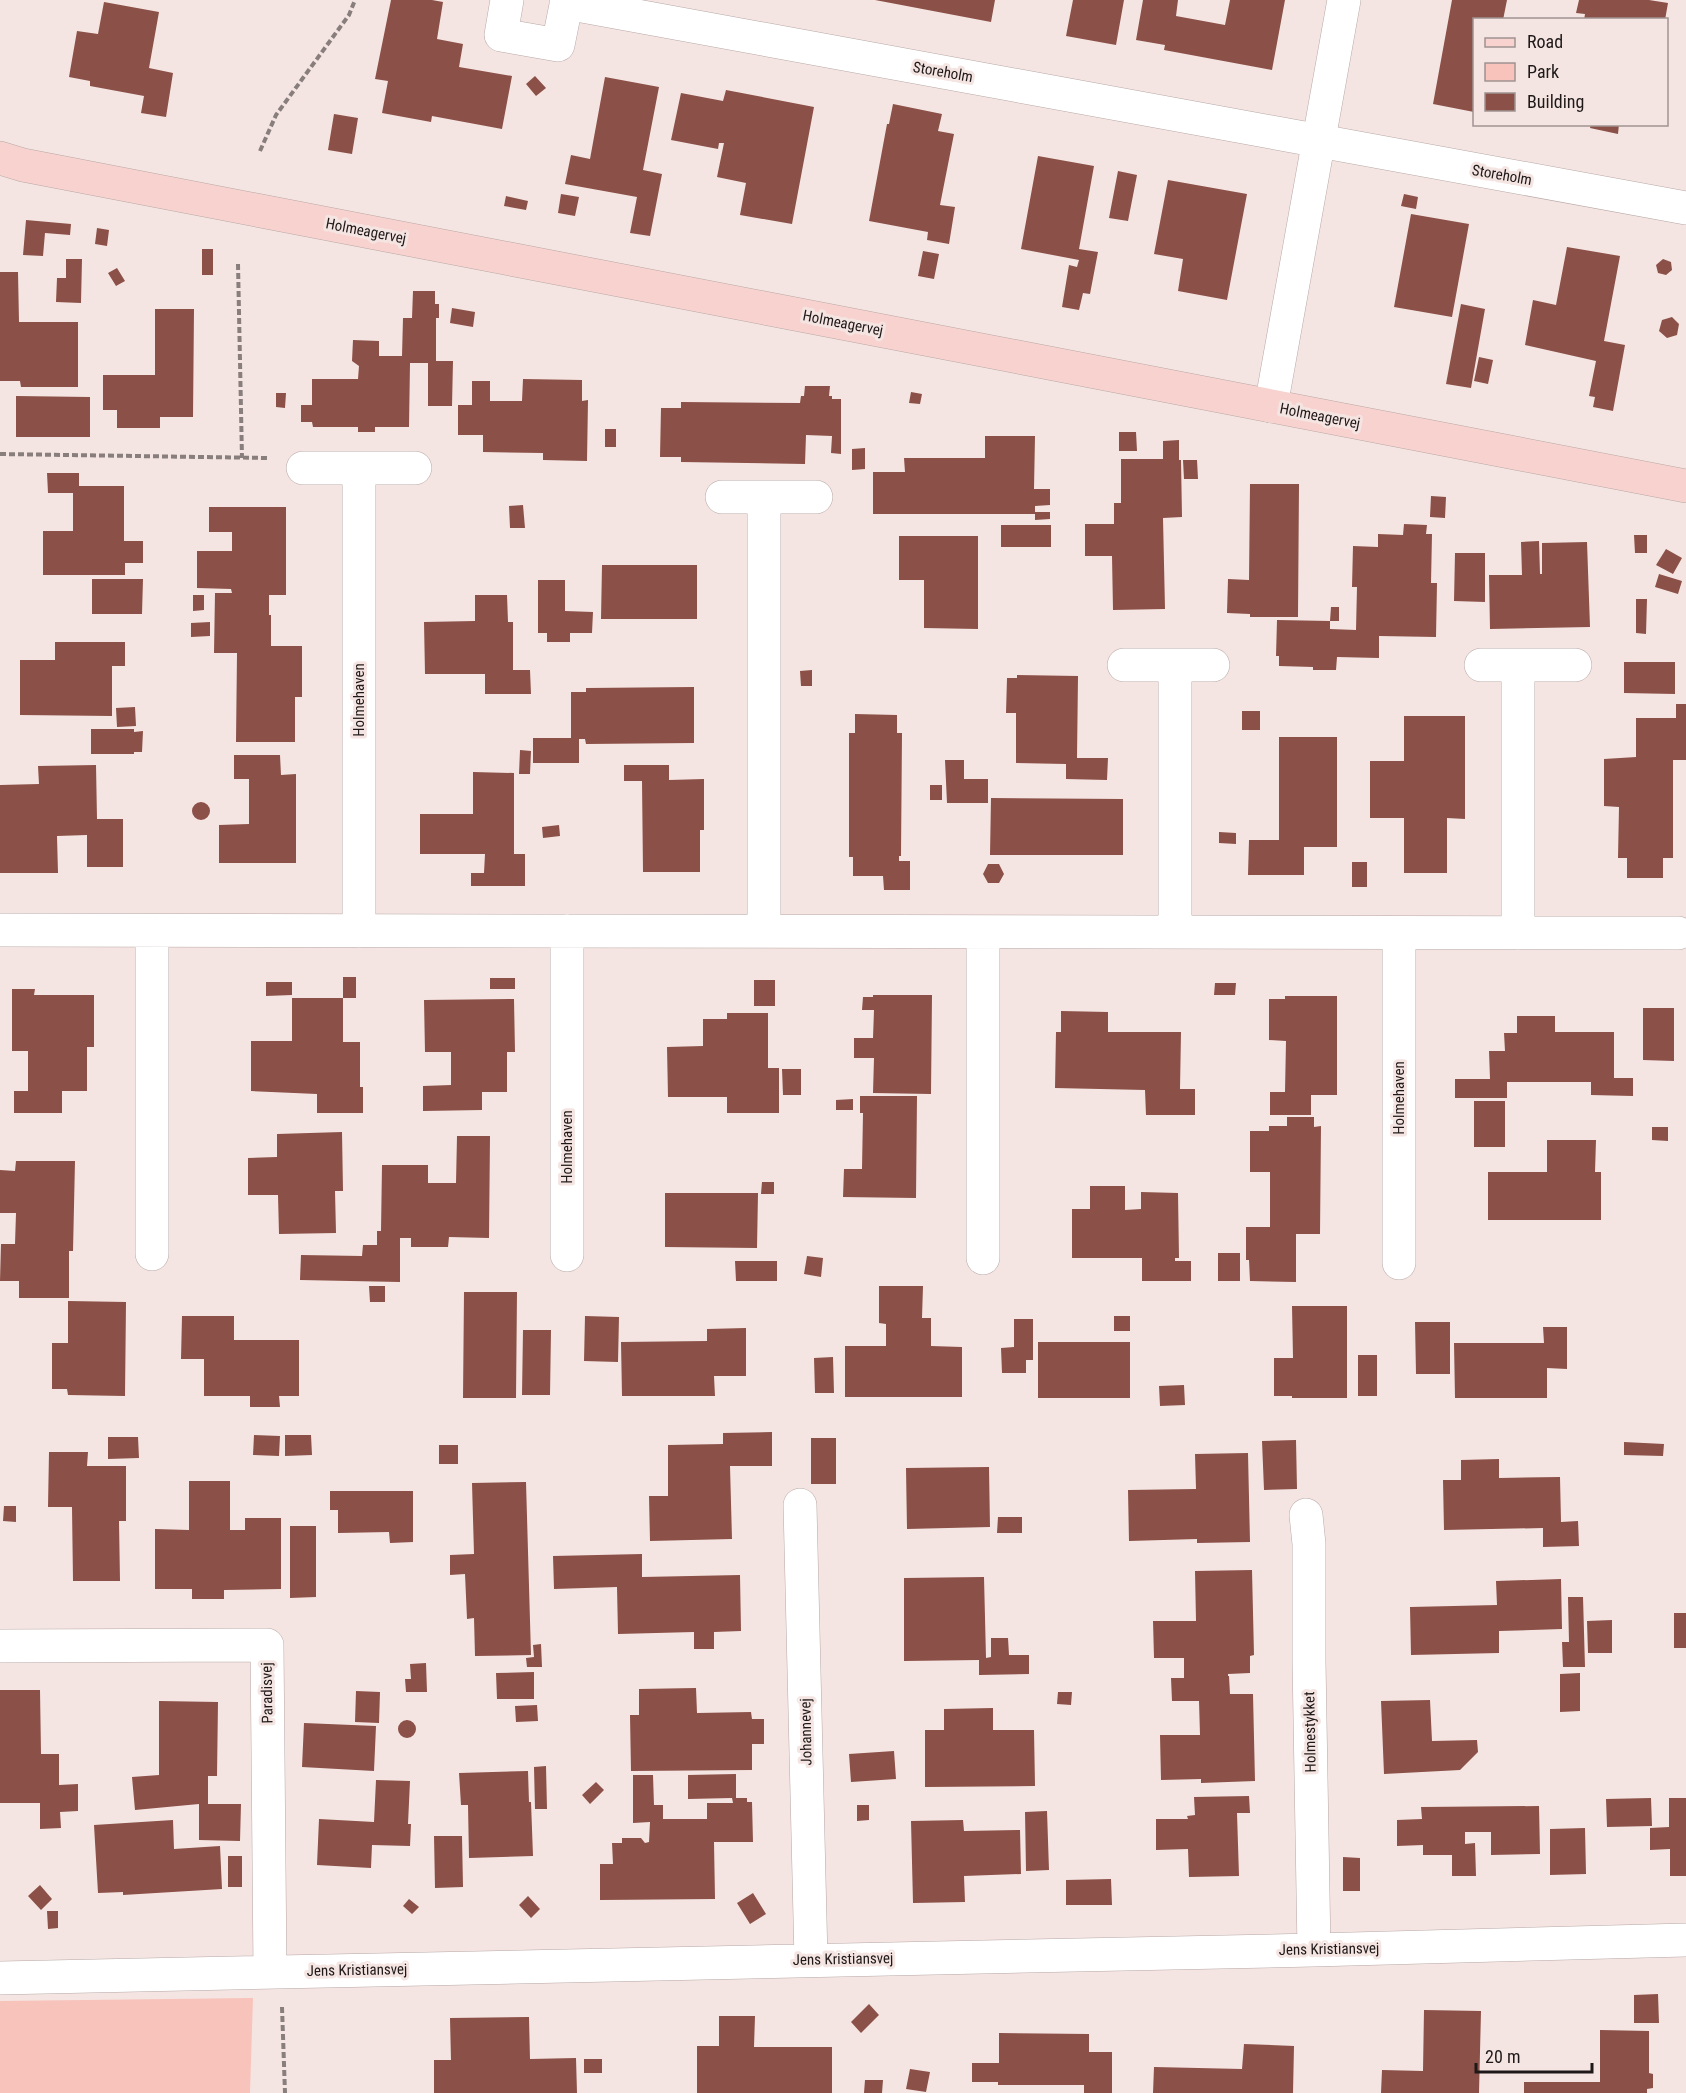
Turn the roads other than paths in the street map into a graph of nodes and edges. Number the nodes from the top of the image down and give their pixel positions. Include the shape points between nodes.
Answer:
1 (507, 0) edge
2 (1344, 0) edge
3 (566, 2) edge
4 (1319, 141) junction
5 (0, 158) edge
6 (1686, 208) edge
7 (1271, 406) junction
8 (303, 468) road end
9 (359, 468) junction
10 (415, 468) dead end
11 (1686, 486) edge
12 (722, 497) dead end
13 (764, 497) junction
14 (816, 497) dead end
15 (1518, 664) junction
16 (1124, 665) dead end
17 (1214, 665) dead end
18 (1481, 665) dead end
19 (1575, 665) dead end
20 (1175, 666) junction
21 (0, 930) edge
22 (152, 931) junction
23 (359, 931) junction
24 (567, 931) junction
25 (764, 932) junction
26 (983, 932) junction
27 (1176, 932) junction
28 (1400, 933) junction
29 (1518, 933) junction
30 (1678, 933) dead end
31 (152, 1254) dead end
32 (567, 1255) dead end
33 (983, 1258) dead end
34 (1400, 1263) dead end
35 (800, 1505) dead end
36 (1306, 1515) dead end
37 (0, 1646) edge
38 (1686, 1940) edge
39 (1314, 1950) junction
40 (811, 1960) junction
41 (270, 1971) junction
42 (0, 1977) edge

1 - 3 street, Storeholm via 501,35 558,45
2 - 4 street
3 - 4 street, Storeholm
4 - 6 street, Storeholm
4 - 7 street
5 - 7 street, Holmeagervej
7 - 11 street, Holmeagervej
8 - 9 street
9 - 10 street
9 - 23 street, Holmehaven
12 - 13 street
13 - 14 street
13 - 25 street
15 - 18 street
15 - 19 street
15 - 29 street
16 - 20 street
17 - 20 street
20 - 27 street
21 - 22 street
22 - 23 street
22 - 31 street
23 - 24 street
24 - 25 street
24 - 32 street, Holmehaven
25 - 26 street
26 - 27 street
26 - 33 street
27 - 28 street
28 - 29 street
28 - 34 street, Holmehaven
29 - 30 street
35 - 40 street, Johannevej
36 - 39 street, Holmestykket
37 - 41 street, Paradisvej via 267,1645
38 - 39 street, Jens Kristiansvej
39 - 40 street, Jens Kristiansvej
40 - 41 street, Jens Kristiansvej
41 - 42 street, Jens Kristiansvej

